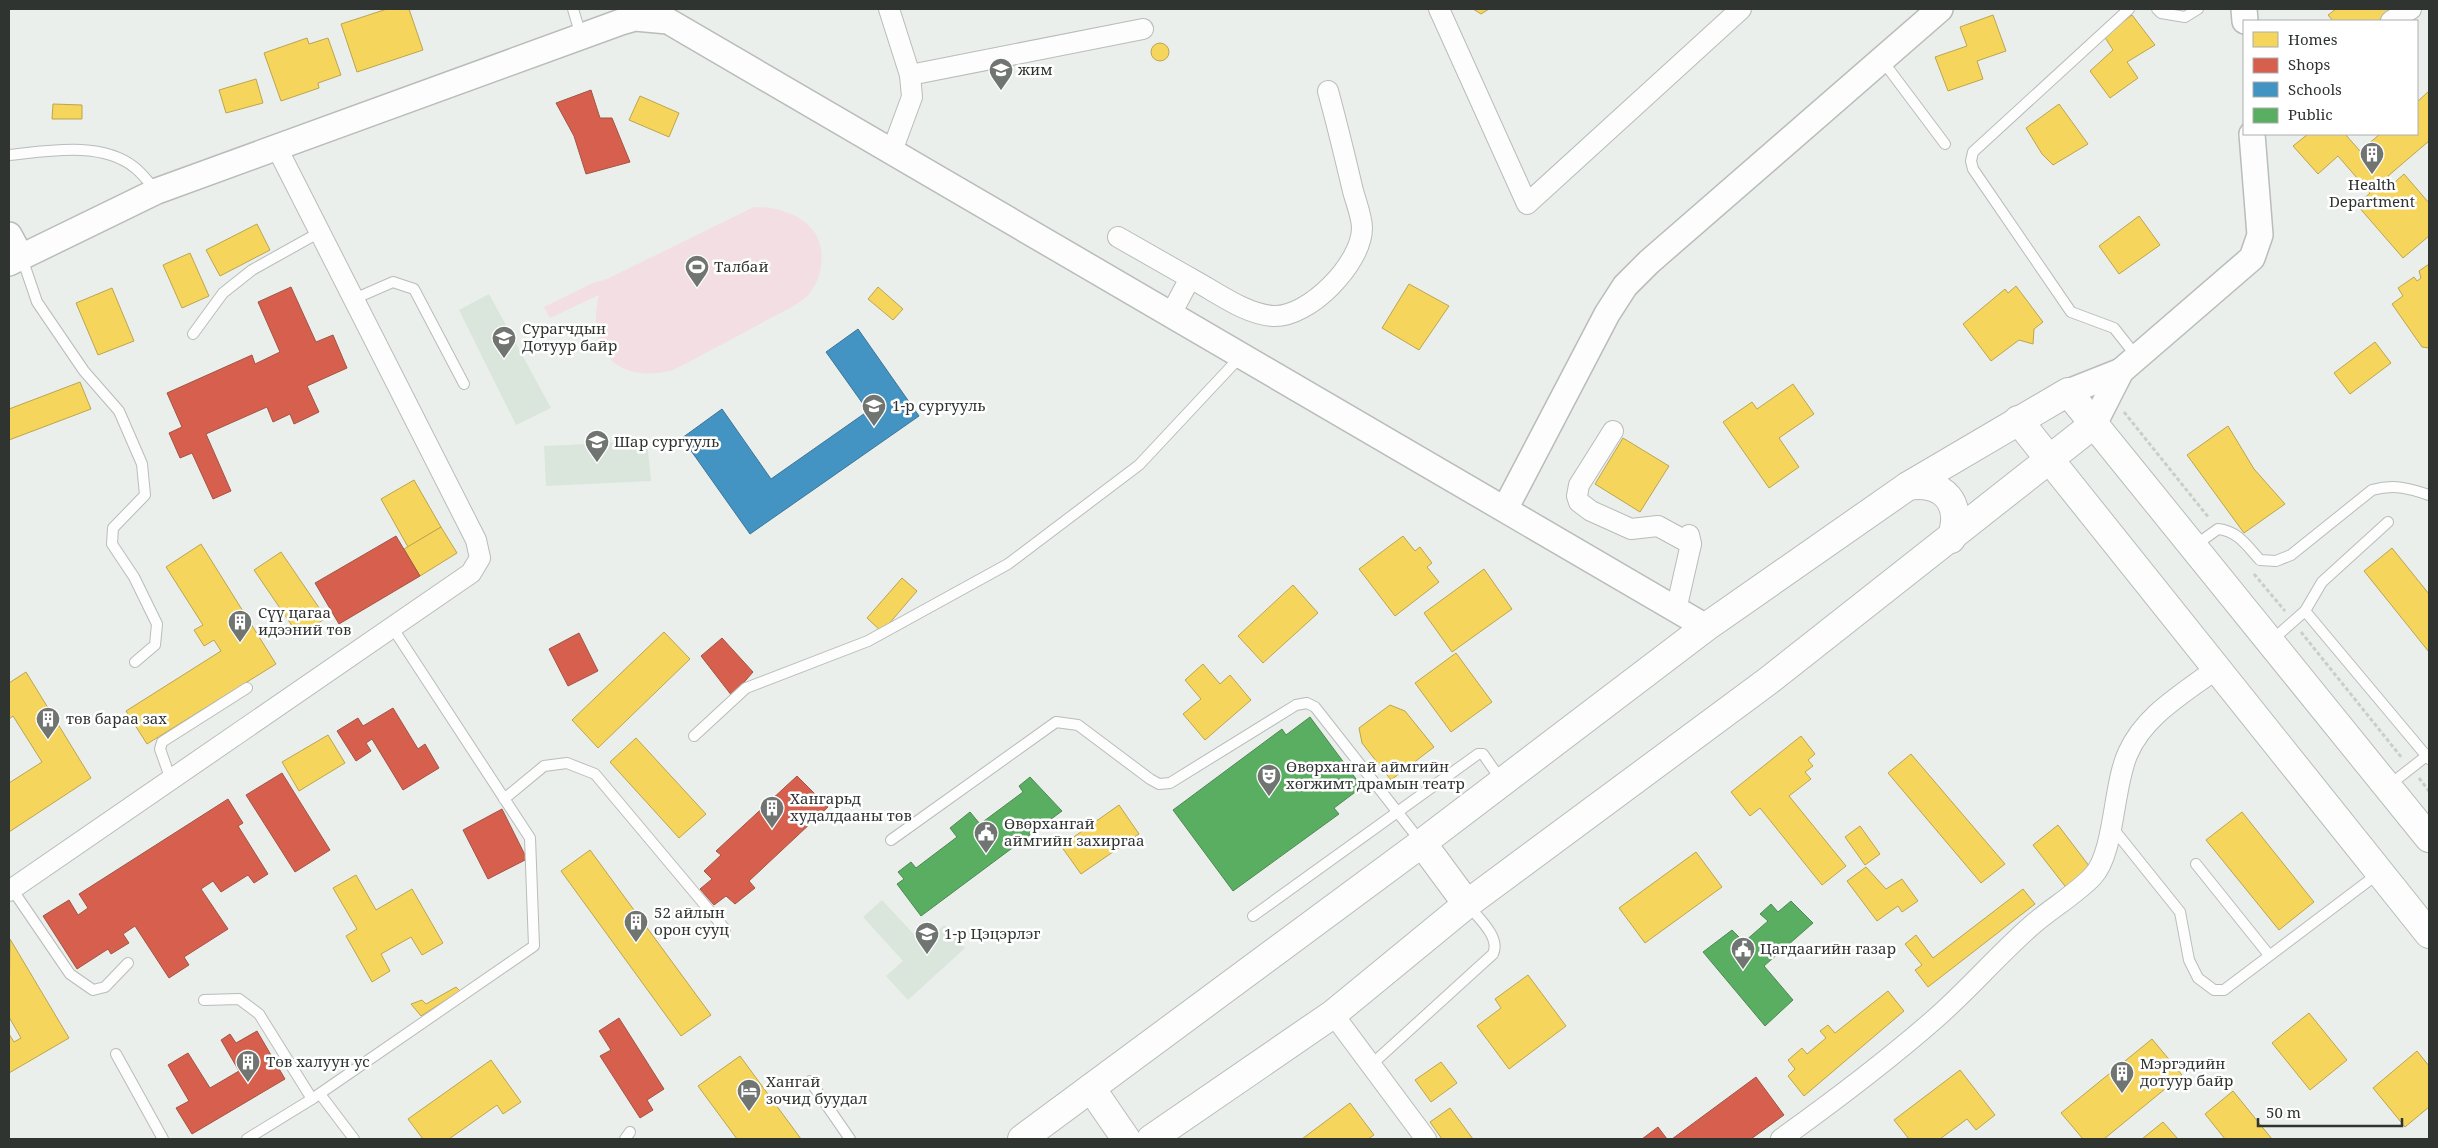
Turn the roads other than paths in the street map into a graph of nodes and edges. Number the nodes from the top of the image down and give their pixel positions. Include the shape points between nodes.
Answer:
1 (572, 9) edge
2 (889, 9) edge
3 (1439, 9) edge
4 (1742, 9) edge
5 (1940, 9) edge
6 (2129, 9) edge
7 (2157, 9) edge
8 (2198, 9) edge
9 (2411, 9) edge
10 (652, 13) edge
11 (2393, 20) edge
12 (1143, 29) dead end
13 (581, 36) junction
14 (1882, 59) junction
15 (910, 75) junction
16 (1328, 91) dead end
17 (2252, 135) edge
18 (1946, 144) dead end
19 (276, 146) junction
20 (892, 151) junction
21 (9, 155) edge
22 (157, 190) junction
23 (320, 232) junction
24 (9, 236) edge
25 (1118, 237) dead end
26 (15, 260) edge
27 (1190, 278) junction
28 (354, 299) junction
29 (1171, 314) junction
30 (193, 334) dead end
31 (1241, 355) junction
32 (2129, 364) junction
33 (464, 384) dead end
34 (2068, 392) junction
35 (2018, 420) junction
36 (2094, 424) junction
37 (1613, 430) dead end
38 (2050, 459) junction
39 (1908, 486) junction
40 (2429, 495) edge
41 (1504, 509) junction
42 (2388, 522) dead end
43 (1951, 539) junction
44 (2194, 547) junction
45 (1676, 610) junction
46 (2305, 611) junction
47 (392, 627) junction
48 (1706, 627) junction
49 (2270, 642) junction
50 (135, 662) dead end
51 (2217, 668) junction
52 (247, 688) dead end
53 (694, 736) dead end
54 (2429, 756) edge
55 (171, 780) junction
56 (1502, 782) junction
57 (2388, 787) junction
58 (504, 799) junction
59 (1397, 812) junction
60 (2111, 826) junction
61 (2429, 838) edge
62 (891, 840) dead end
63 (1422, 843) junction
64 (2196, 864) dead end
65 (2380, 872) junction
66 (10, 890) edge
67 (1468, 904) junction
68 (1253, 916) dead end
69 (725, 929) dead end
70 (2429, 934) edge
71 (2269, 955) junction
72 (128, 963) dead end
73 (204, 1000) dead end
74 (1332, 1014) junction
75 (116, 1054) dead end
76 (1371, 1066) junction
77 (810, 1081) dead end
78 (1091, 1088) junction
79 (316, 1097) junction
80 (163, 1139) edge
81 (247, 1139) edge
82 (354, 1139) edge
83 (850, 1139) edge
84 (1022, 1139) edge
85 (1126, 1139) edge
86 (1151, 1139) edge
87 (1426, 1139) edge
88 (1781, 1139) edge

1 - 13 lane
2 - 15 street
3 - 4 street via 1527,204
5 - 14 street
6 - 32 lane via 1973,152 1971,161 2071,312 2114,328
7 - 8 lane via 2161,13 2185,17
9 - 11 street
10 - 13 street
10 - 20 street
12 - 15 street
13 - 19 street
14 - 18 lane
14 - 41 street via 1625,286
15 - 20 street via 912,97
16 - 27 street via 1362,228 1354,253 1343,272 1331,286 1297,310 1273,316 1242,306
17 - 32 street via 2260,235 2252,258
19 - 22 street
19 - 23 street
20 - 29 street
21 - 22 lane via 81,150 109,154 134,167
22 - 26 street
23 - 28 street
23 - 30 lane via 252,270 223,293
24 - 26 street
25 - 27 street
26 - 50 lane via 37,302 84,371 119,411 142,464 144,495 113,528 112,544 134,577 157,624 155,645
27 - 29 street
28 - 33 lane via 393,282 414,289
28 - 47 street via 476,540 480,558 471,573
29 - 31 street
31 - 41 street
31 - 53 lane via 1138,465 1008,564 868,641 746,688
32 - 34 street
32 - 36 street
34 - 35 main road
34 - 36 main road
35 - 38 main road
35 - 39 main road
36 - 38 main road
36 - 44 main road
37 - 45 street via 1579,485 1579,502 1627,528 1640,530 1658,526 1690,540
38 - 43 main road
38 - 51 main road
39 - 43 main road via 1923,484 1937,488 1948,497 1956,518
39 - 48 main road
40 - 44 lane via 2400,486 2372,490 2292,555 2276,562 2260,560 2229,530 2218,529
41 - 45 street
42 - 46 lane via 2322,582
43 - 67 main road via 1768,681
44 - 49 main road
45 - 48 street
46 - 49 lane
46 - 54 lane
47 - 55 street
47 - 58 lane
48 - 56 main road
49 - 57 main road
51 - 60 street via 2152,717 2137,736 2119,779
51 - 65 main road
52 - 55 lane via 162,742 160,749
54 - 57 lane
55 - 66 street
56 - 59 lane via 1483,754 1478,754
56 - 63 main road
57 - 61 main road
58 - 69 lane via 544,766 567,763 595,774
58 - 79 lane via 530,838 534,946
59 - 62 lane via 1316,707 1307,703 1296,705 1170,783 1158,784 1078,725 1056,722
59 - 63 lane
59 - 68 lane
60 - 71 lane via 2180,912 2189,960 2198,978 2214,990 2224,990
60 - 88 street via 2094,875 2031,926 1936,1018
63 - 67 main road
63 - 78 main road
64 - 71 lane
65 - 70 main road
65 - 71 lane
66 - 72 lane via 70,974 93,990 105,987
67 - 74 main road
67 - 76 lane via 1494,939 1496,947 1493,954
73 - 79 lane via 239,999 260,1014
74 - 76 street
74 - 86 main road
75 - 80 lane
76 - 87 street
77 - 83 lane
78 - 84 main road
78 - 85 main road
79 - 81 lane
79 - 82 lane

